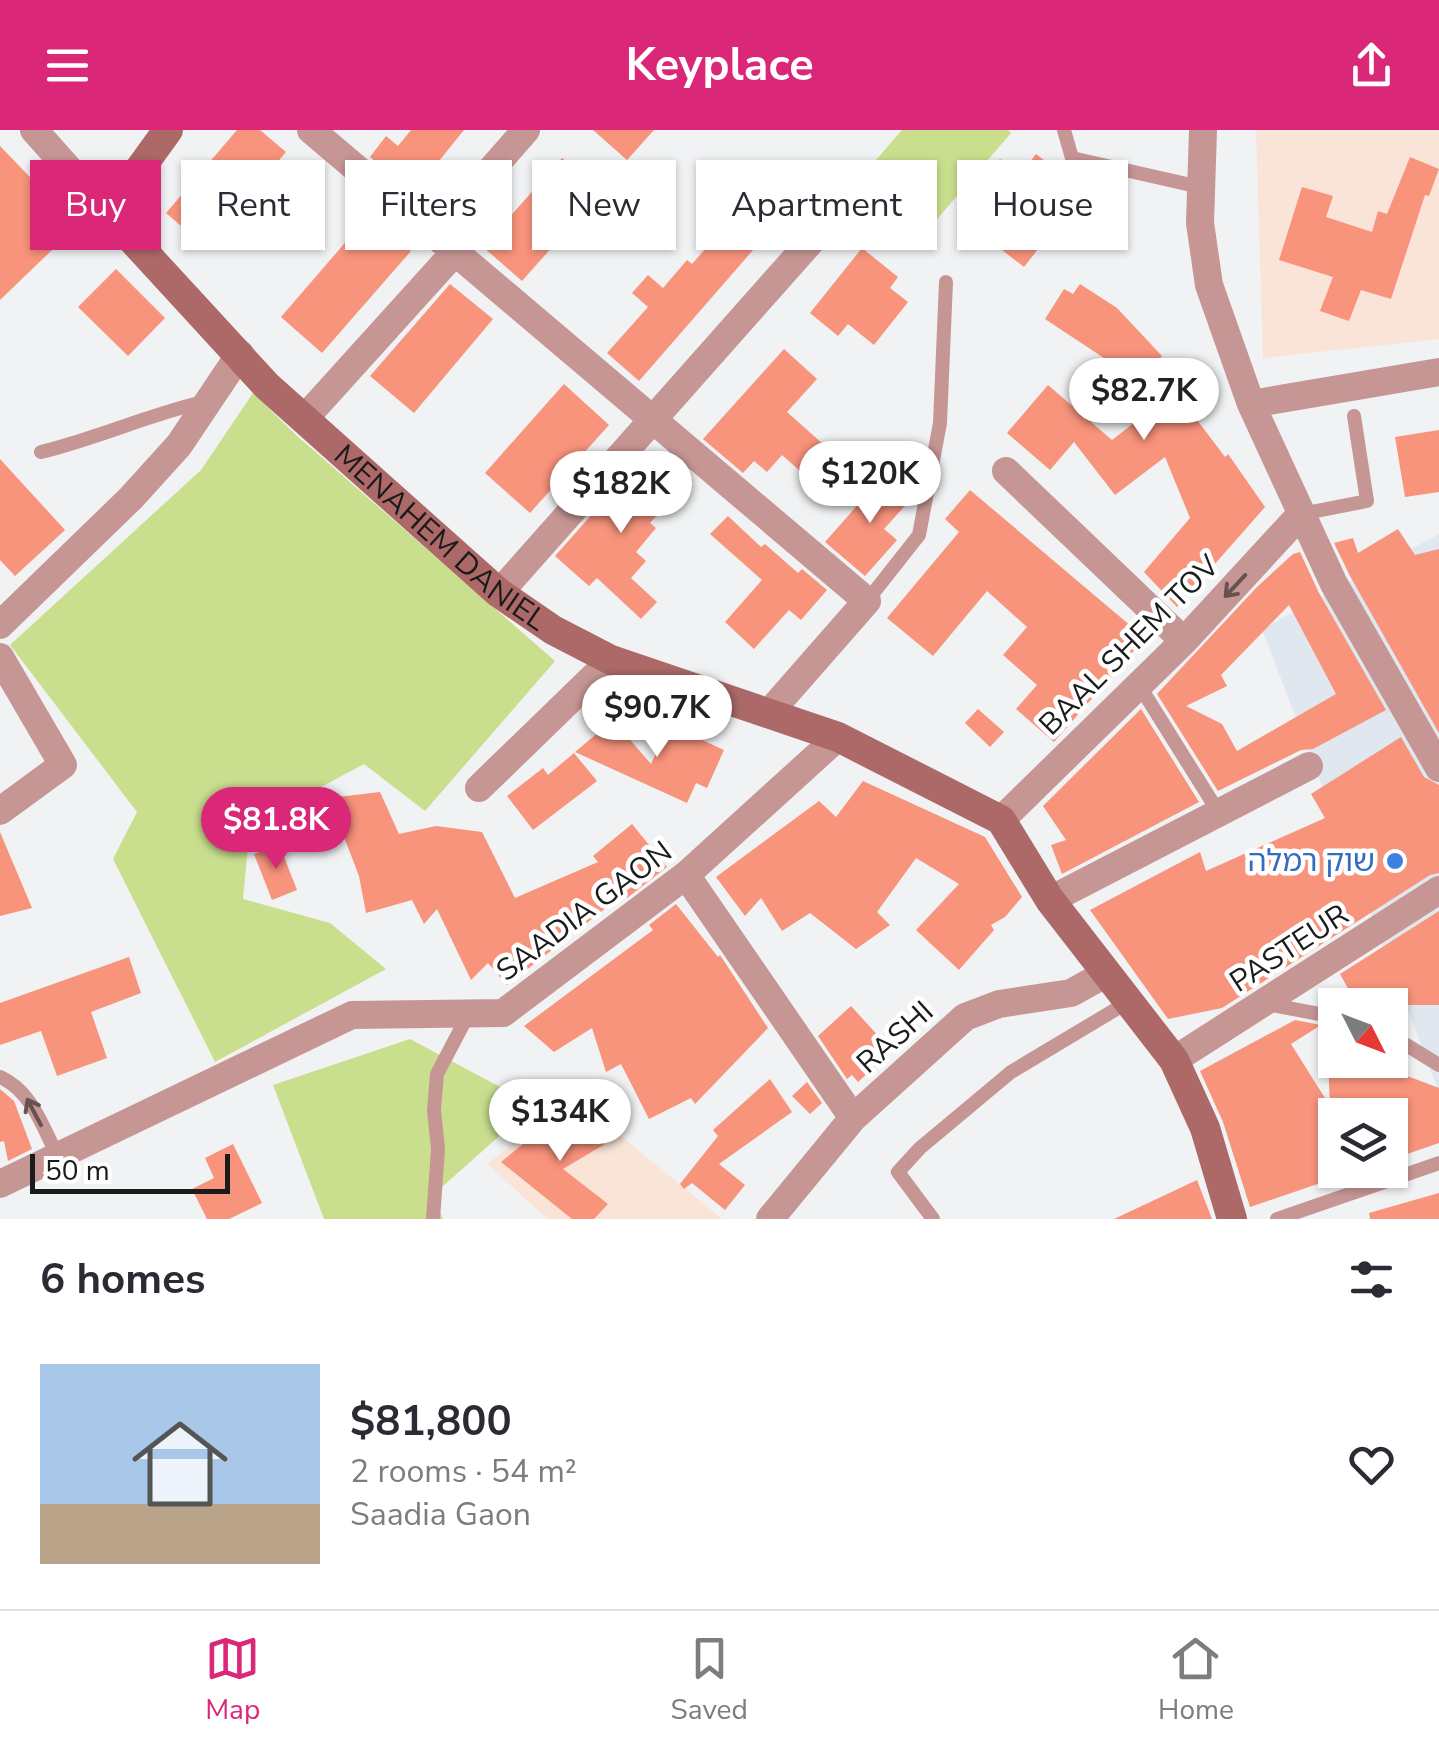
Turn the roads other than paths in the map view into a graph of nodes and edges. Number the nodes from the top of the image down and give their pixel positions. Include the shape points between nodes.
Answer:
1 (34, 130) edge
2 (168, 130) edge
3 (311, 130) edge
4 (526, 130) edge
5 (1064, 130) edge
6 (1204, 130) edge
7 (61, 160) edge
8 (146, 160) edge
9 (346, 160) edge
10 (504, 160) edge
11 (1200, 187) junction
12 (143, 250) edge
13 (439, 250) edge
14 (451, 250) edge
15 (803, 250) edge
16 (946, 282) dead end
17 (240, 354) junction
18 (1439, 372) edge
19 (209, 401) junction
20 (1251, 404) junction
21 (1354, 416) dead end
22 (304, 419) junction
23 (652, 420) junction
24 (41, 452) dead end
25 (1006, 471) dead end
26 (1301, 514) junction
27 (499, 593) junction
28 (867, 601) junction
29 (0, 625) edge
30 (1184, 641) junction
31 (0, 658) edge
32 (611, 660) junction
33 (1139, 685) junction
34 (768, 714) junction
35 (838, 737) junction
36 (1309, 766) dead end
37 (1439, 768) edge
38 (478, 788) dead end
39 (0, 812) edge
40 (1219, 813) junction
41 (1001, 820) junction
42 (686, 875) junction
43 (1439, 890) edge
44 (1050, 900) junction
45 (1108, 974) junction
46 (1129, 1002) junction
47 (1262, 1004) junction
48 (1318, 1013) edge
49 (468, 1014) junction
50 (1408, 1046) edge
51 (1174, 1060) junction
52 (1439, 1065) edge
53 (0, 1077) edge
54 (854, 1118) junction
55 (58, 1157) junction
56 (1439, 1164) edge
57 (0, 1184) edge
58 (433, 1219) edge
59 (770, 1219) edge
60 (933, 1219) edge
61 (1232, 1219) edge
62 (1277, 1219) edge

1 - 7 street, MENAHEM DANIEL
2 - 8 street
3 - 9 street
4 - 10 street
5 - 11 lane via 1072,158
6 - 11 street
11 - 20 street via 1209,285
12 - 17 street, MENAHEM DANIEL
13 - 22 street
14 - 23 street
15 - 23 street
16 - 28 lane via 940,424 919,535
17 - 19 street
17 - 22 street, MENAHEM DANIEL
18 - 20 street
19 - 24 lane
19 - 29 street via 131,498
20 - 26 street
21 - 26 lane via 1366,501
22 - 27 street, MENAHEM DANIEL
23 - 27 street
23 - 28 street
25 - 30 street
26 -> 30 street, BAAL SHEM TOV
26 - 37 street
27 - 32 street, MENAHEM DANIEL
28 - 34 street
30 - 33 street, BAAL SHEM TOV
31 - 39 street via 63,765
32 - 34 street, MENAHEM DANIEL
32 - 38 street
33 - 40 lane
33 - 41 street, BAAL SHEM TOV
34 - 35 street, MENAHEM DANIEL
35 - 41 street, MENAHEM DANIEL
35 - 42 street, SAADIA GAON
36 - 40 street
40 - 44 street
41 - 44 street
42 - 49 street, SAADIA GAON via 503,1014
42 - 54 street
43 - 47 street, PASTEUR
44 - 45 street
45 - 46 street
45 - 54 street, RASHI via 1071,993 999,1004 965,1017
46 - 51 street
46 - 60 lane via 1010,1072 898,1172
47 - 48 lane
47 - 51 street, PASTEUR
49 - 55 street, SAADIA GAON via 352,1016
49 - 58 lane via 437,1074
50 - 52 lane
51 - 61 street via 1205,1128
55 -> 53 lane via 27,1097
54 - 59 street, RASHI
55 - 57 street, SAADIA GAON
56 - 62 lane

